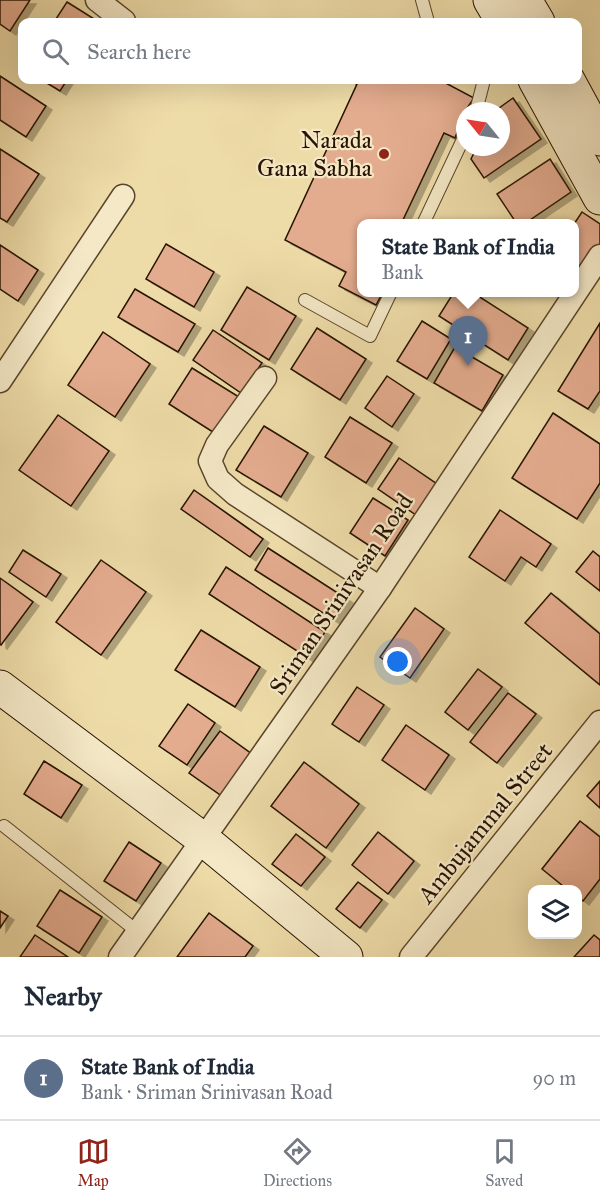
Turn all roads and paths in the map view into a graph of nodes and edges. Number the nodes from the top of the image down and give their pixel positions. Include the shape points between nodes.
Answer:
1 (98, 0) edge
2 (422, 0) edge
3 (490, 0) edge
4 (525, 0) edge
5 (120, 18) edge
6 (427, 18) edge
7 (501, 18) edge
8 (536, 18) edge
9 (482, 84) edge
10 (537, 84) edge
11 (570, 84) edge
12 (478, 102) edge
13 (600, 139) edge
14 (456, 154) edge
15 (123, 196) dead end
16 (600, 198) edge
17 (425, 219) edge
18 (600, 256) edge
19 (579, 288) edge
20 (389, 297) edge
21 (573, 297) edge
22 (305, 300) dead end
23 (265, 378) dead end
24 (0, 381) edge
25 (380, 588) junction
26 (0, 687) edge
27 (600, 722) edge
28 (4, 826) dead end
29 (204, 840) junction
30 (138, 932) junction
31 (120, 957) edge
32 (346, 957) edge
33 (411, 957) edge

1 - 5 street
2 - 6 lane
3 - 7 street
4 - 8 street
9 - 12 lane
10 - 16 street
11 - 13 street
14 - 17 lane
15 - 24 street
18 - 19 street, Sriman Srinivasan Road
20 - 22 lane via 370,336
21 - 25 street, Sriman Srinivasan Road
23 - 25 street via 217,445 210,461 218,479
25 - 29 street, Sriman Srinivasan Road
26 - 29 street
27 - 33 street, Ambujammal Street
28 - 30 lane
29 - 30 street, Sriman Srinivasan Road
29 - 32 street
30 - 31 street, Sriman Srinivasan Road

